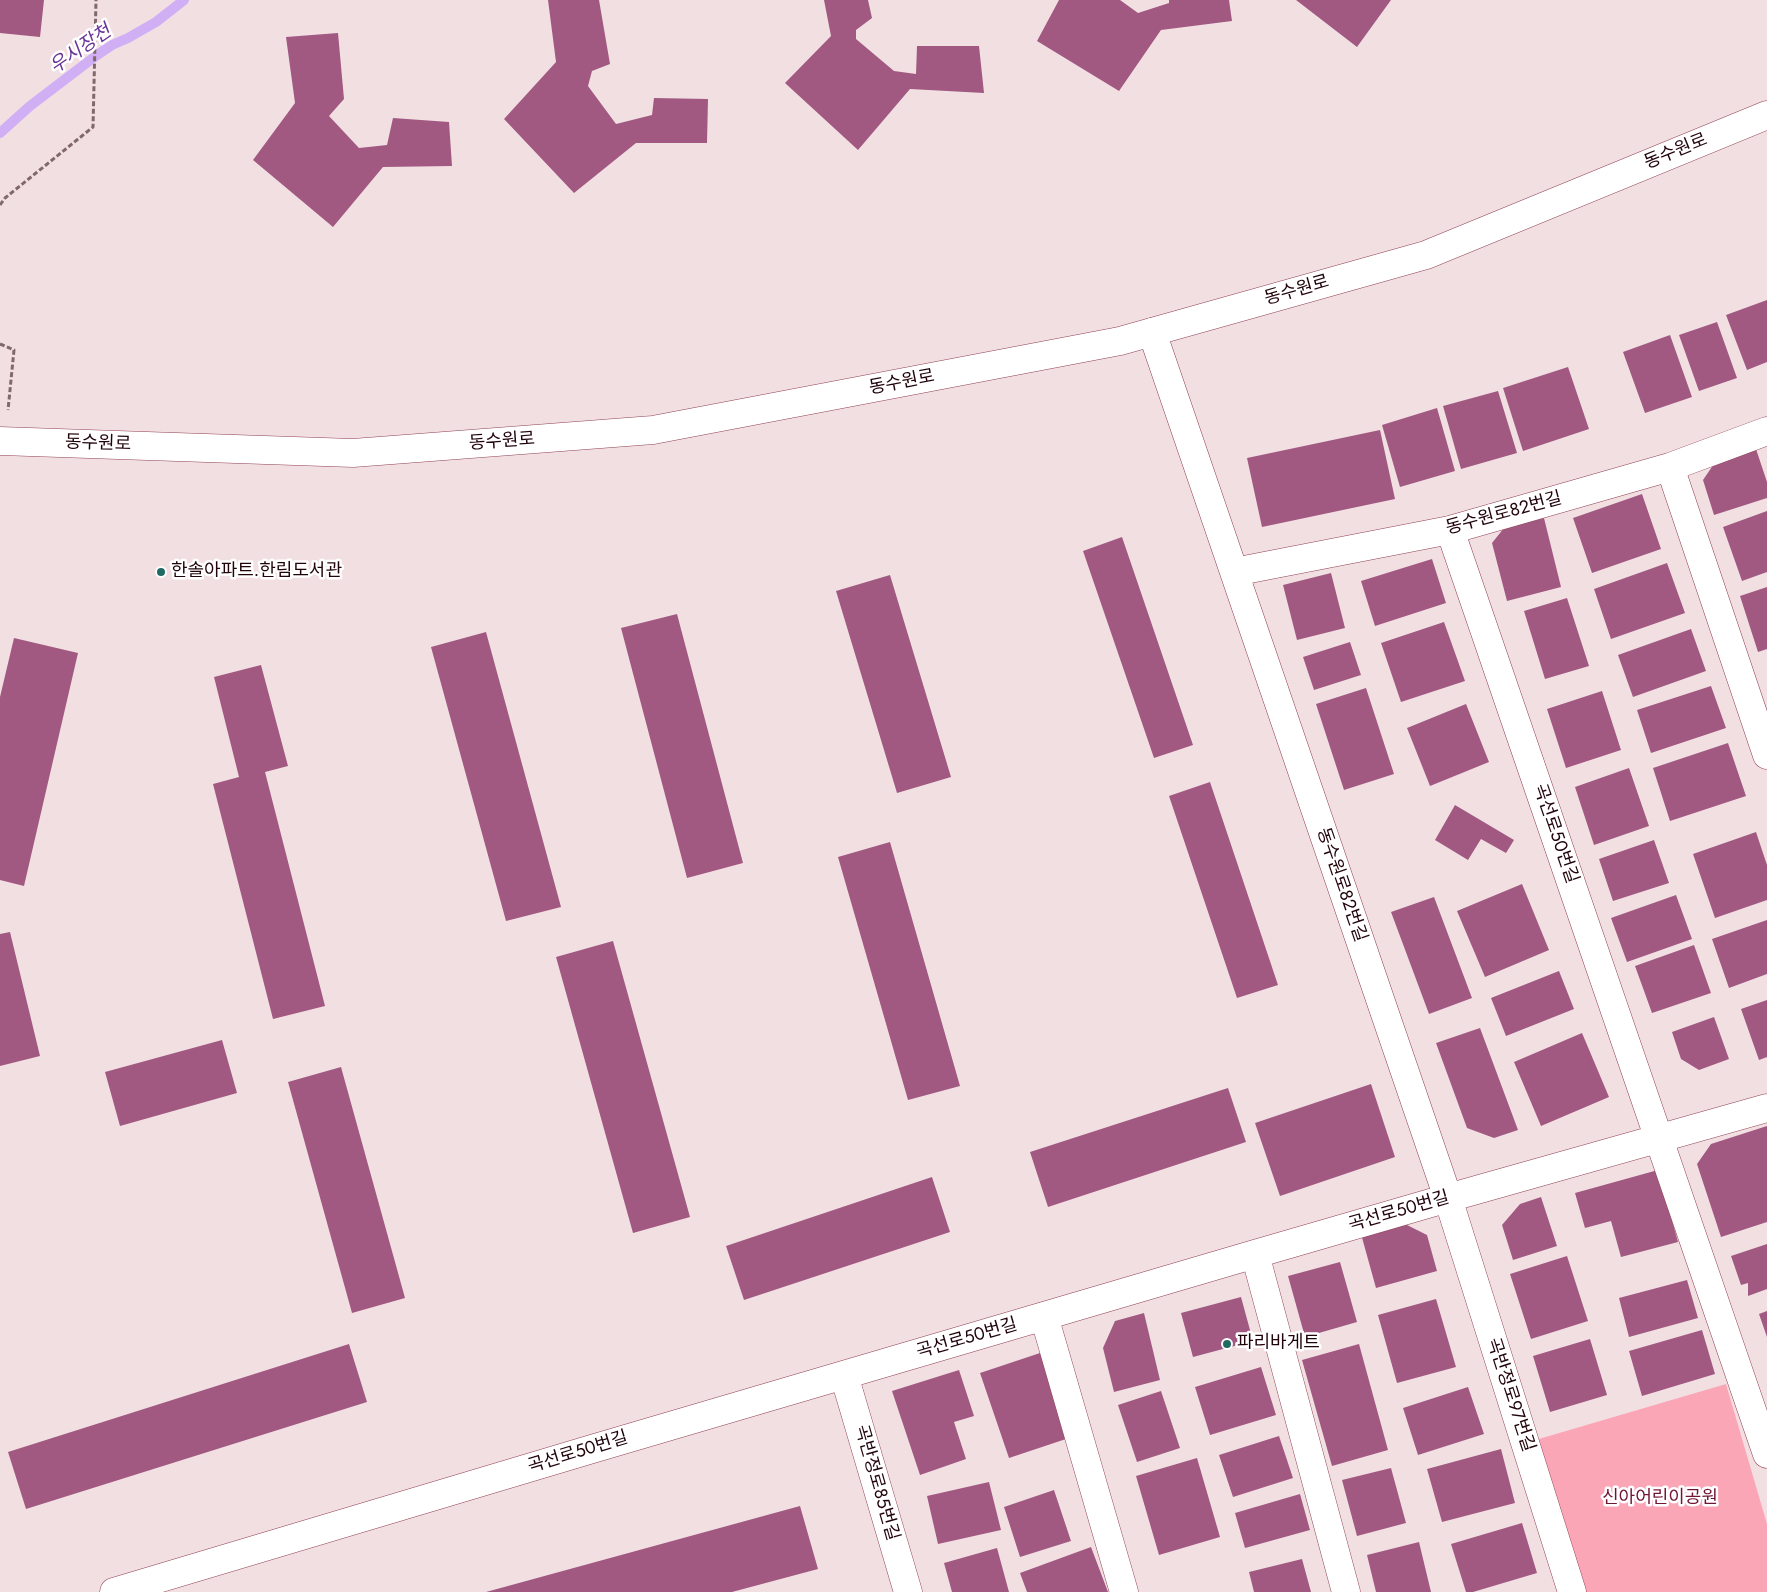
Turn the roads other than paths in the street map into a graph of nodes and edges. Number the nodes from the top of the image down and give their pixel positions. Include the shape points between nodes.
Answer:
1 (1767, 115) edge
2 (1152, 332) junction
3 (1767, 431) edge
4 (2, 441) edge
5 (1670, 467) junction
6 (1450, 530) junction
7 (1234, 572) junction
8 (1767, 755) edge
9 (1767, 1108) edge
10 (1659, 1139) junction
11 (1448, 1198) junction
12 (1255, 1254) junction
13 (1044, 1316) junction
14 (844, 1375) junction
15 (1767, 1454) edge
16 (114, 1592) edge
17 (908, 1592) edge
18 (1124, 1592) edge
19 (1346, 1592) edge
20 (1572, 1592) edge

1 - 2 street, 동수원로 via 1426,254
2 - 4 street, 동수원로 via 1120,342 653,430 353,453
2 - 7 street, 동수원로82번길
3 - 5 street, 동수원로82번길
5 - 6 street, 동수원로82번길
5 - 8 street
6 - 7 street, 동수원로82번길
6 - 10 street, 곡선로50번길
7 - 11 street, 동수원로82번길
9 - 10 street, 곡선로50번길
10 - 11 street, 곡선로50번길
10 - 15 street, 곡선로50번길
11 - 12 street, 곡선로50번길
11 - 20 street, 곡반정로97번길
12 - 13 street, 곡선로50번길
12 - 19 street
13 - 14 street, 곡선로50번길
13 - 18 street
14 - 16 street, 곡선로50번길
14 - 17 street, 곡반정로85번길

